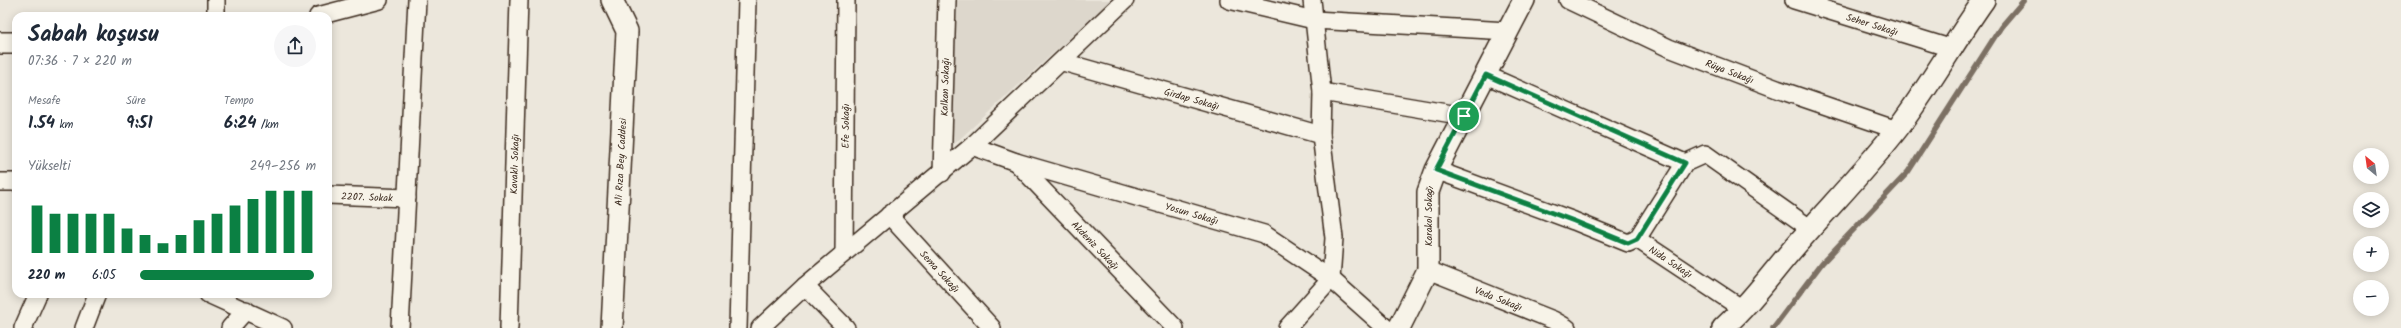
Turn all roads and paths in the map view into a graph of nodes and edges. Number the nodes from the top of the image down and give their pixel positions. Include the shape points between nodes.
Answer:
1 (216, 0) edge
2 (379, 0) edge
3 (418, 0) edge
4 (519, 0) edge
5 (612, 0) edge
6 (747, 0) edge
7 (846, 0) edge
8 (948, 0) edge
9 (1125, 0) edge
10 (1229, 0) edge
11 (1312, 0) edge
12 (1524, 0) edge
13 (1568, 0) edge
14 (1794, 0) edge
15 (1984, 0) edge
16 (216, 12) edge
17 (332, 12) edge
18 (1314, 20) junction
19 (1508, 31) junction
20 (0, 43) edge
21 (12, 43) edge
22 (1950, 48) junction
23 (1063, 62) junction
24 (1486, 75) junction
25 (1322, 92) junction
26 (1464, 116) junction
27 (1897, 130) junction
28 (1321, 135) junction
29 (972, 146) junction
30 (1016, 162) junction
31 (1685, 163) junction
32 (1436, 170) junction
33 (942, 173) junction
34 (0, 182) edge
35 (12, 182) edge
36 (332, 195) edge
37 (407, 198) junction
38 (889, 215) junction
39 (1811, 229) junction
40 (1637, 239) junction
41 (844, 252) junction
42 (1428, 270) junction
43 (1331, 279) junction
44 (805, 286) junction
45 (36, 298) edge
46 (95, 298) edge
47 (218, 298) edge
48 (246, 310) junction
49 (1744, 310) junction
50 (23, 328) edge
51 (84, 328) edge
52 (230, 328) edge
53 (283, 328) edge
54 (400, 328) edge
55 (509, 328) edge
56 (612, 328) edge
57 (738, 328) edge
58 (760, 328) edge
59 (846, 328) edge
60 (992, 328) edge
61 (1175, 328) edge
62 (1287, 328) edge
63 (1386, 328) edge
64 (1399, 328) edge
65 (1567, 328) edge
66 (1723, 328) edge

1 - 16 street
2 - 17 street
3 - 37 street
4 - 55 street, Kavaklı Sokağı
5 - 56 street, Ali Rıza Bey Caddesi via 627,31
6 - 57 street
7 - 41 street, Efe Sokağı
8 - 33 street, Kalkan Sokağı
9 - 23 street
10 - 18 street
11 - 18 street
12 - 19 street, Karakol Sokağı
13 - 27 street, Rüya Sokağı via 1669,48
14 - 22 street, Seher Sokağı
15 - 22 street
18 - 19 street
18 - 25 street
19 - 24 street, Karakol Sokağı
20 - 21 street
22 - 27 street
23 - 28 street, Girdap Sokağı
23 - 29 street
24 - 26 street, Karakol Sokağı
24 - 31 street
25 - 26 street
25 - 28 street
26 - 32 street, Karakol Sokağı
27 - 39 street
28 - 43 street via 1334,238
29 - 30 street, Yosun Sokağı
29 - 33 street
30 - 43 street, Yosun Sokağı via 1264,234
30 - 61 street, Akdeniz Sokağı
31 - 39 street via 1704,154
31 - 40 street
32 - 40 street via 1628,243
32 - 42 street, Karakol Sokağı via 1428,192
33 - 38 street
34 - 35 street
36 - 37 street, 2207. Sokak
37 - 54 street
38 - 41 street
38 - 60 street, Sema Sokağı
39 - 49 street
40 - 49 street, Nida Sokağı
41 - 44 street
42 - 64 street, Karakol Sokağı
42 - 65 street, Veda Sokağı
43 - 62 street
43 - 63 street, Yosun Sokağı
44 - 58 street
44 - 59 street
45 - 50 street
46 - 51 street
47 - 48 street
48 - 52 street
48 - 53 street
49 - 66 street

